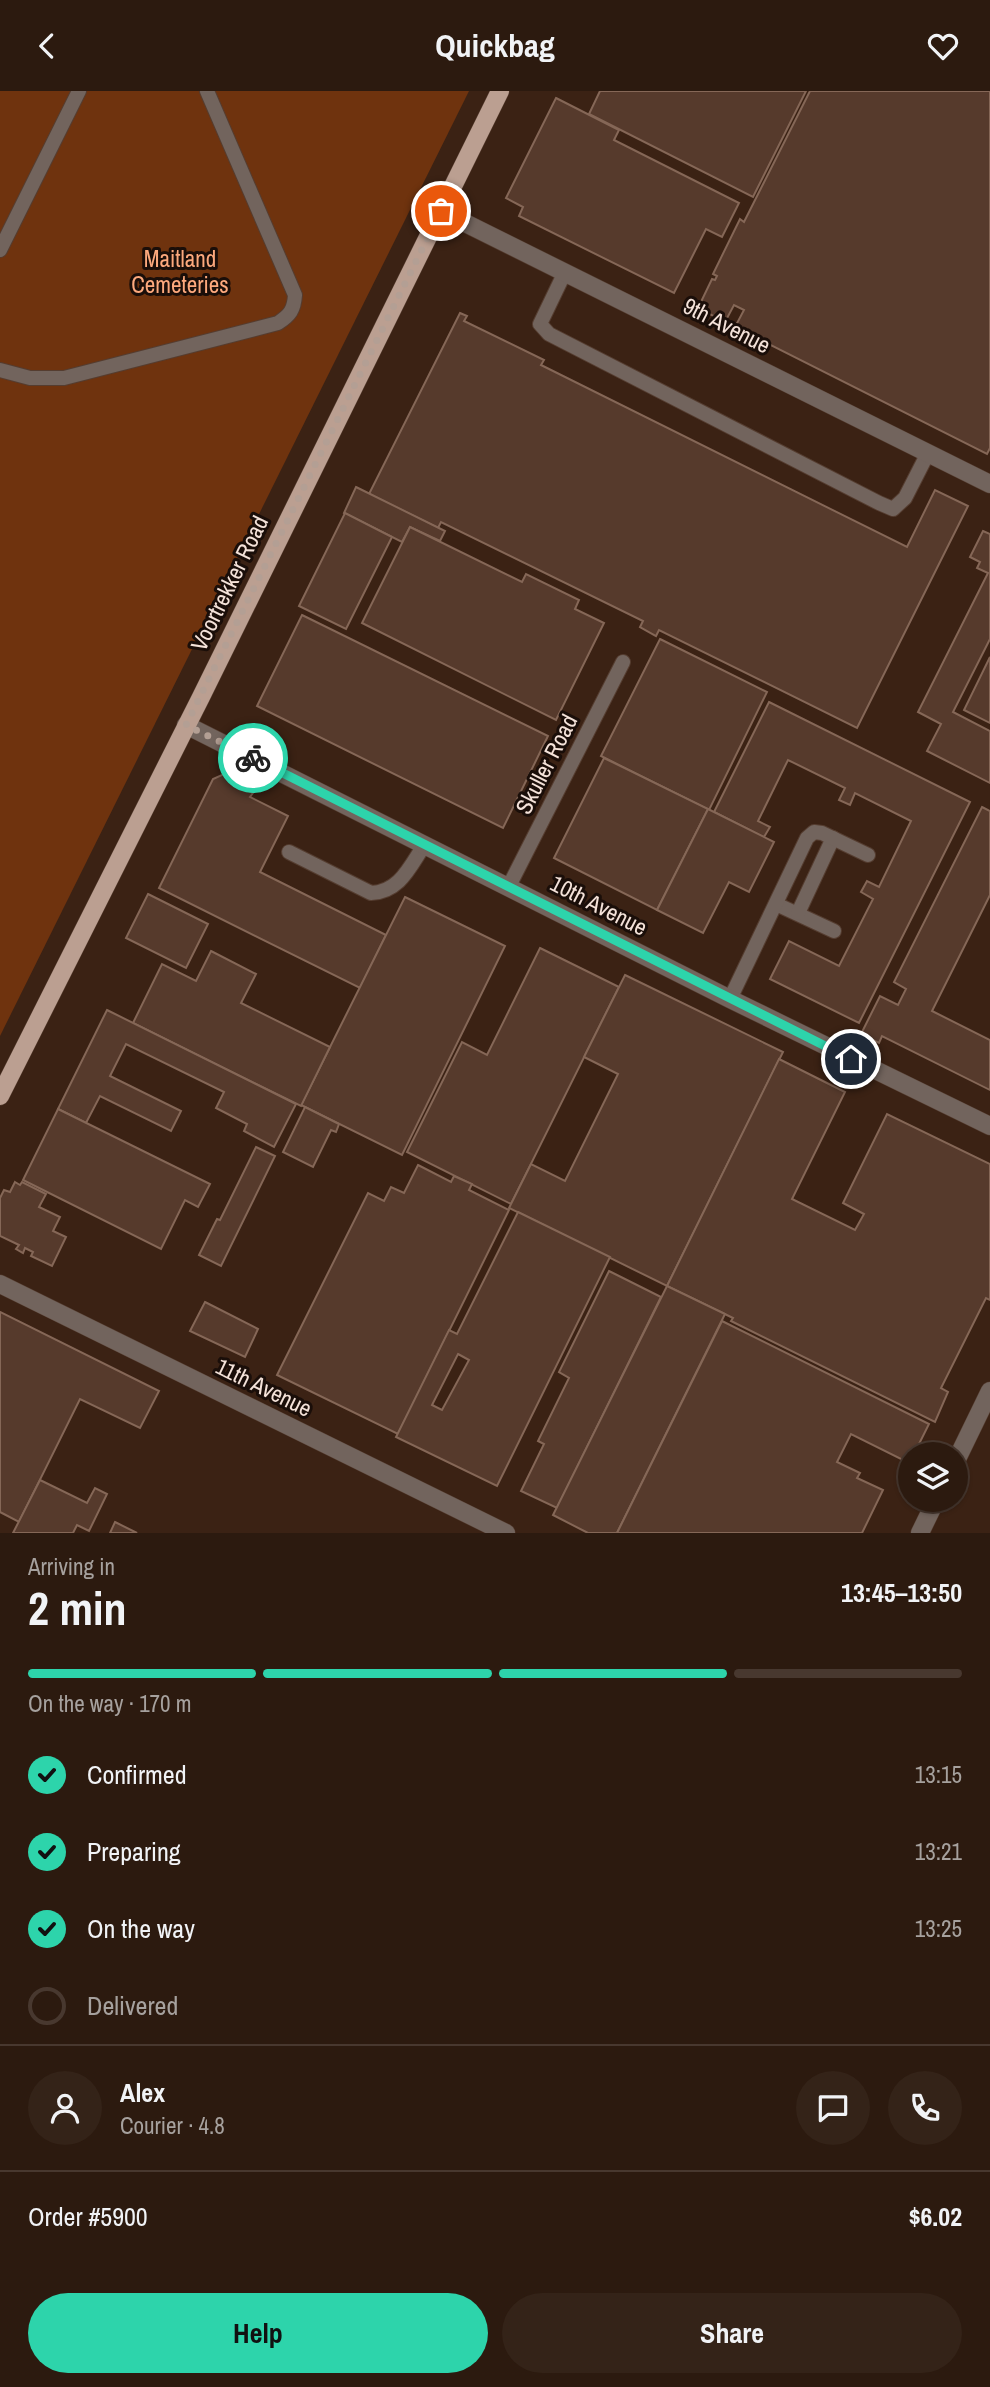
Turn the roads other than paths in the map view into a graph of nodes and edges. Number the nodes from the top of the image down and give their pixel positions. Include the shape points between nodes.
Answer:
1 (79, 91) edge
2 (207, 91) edge
3 (500, 91) edge
4 (441, 211) junction
5 (0, 250) edge
6 (565, 272) junction
7 (0, 370) edge
8 (928, 453) junction
9 (990, 484) edge
10 (623, 662) dead end
11 (186, 725) junction
12 (833, 838) junction
13 (425, 844) junction
14 (289, 852) dead end
15 (868, 855) dead end
16 (509, 886) junction
17 (776, 904) junction
18 (797, 913) junction
19 (834, 931) dead end
20 (730, 999) junction
21 (0, 1096) edge
22 (990, 1126) edge
23 (0, 1284) edge
24 (990, 1391) edge
25 (965, 1442) edge
26 (930, 1512) edge
27 (506, 1533) edge
28 (920, 1533) edge

1 - 5 lane
2 - 7 lane via 295,295 289,316 278,323 64,378 30,378
3 - 4 main road, Voortrekker Road
4 - 6 street, 9th Avenue
4 - 11 main road, Voortrekker Road
6 - 8 street, 9th Avenue
6 - 8 lane via 540,324 549,334 867,497 892,509 905,498
8 - 9 street, 9th Avenue
10 - 16 lane, Skuller Road
11 - 13 street, 10th Avenue
11 - 21 main road, Voortrekker Road
12 - 15 lane
12 - 17 lane via 814,832 807,838
12 - 18 lane
13 - 14 lane via 386,893 371,893
13 - 16 street, 10th Avenue
16 - 20 street, 10th Avenue
17 - 18 lane
17 - 20 lane
18 - 19 lane
20 - 22 street, 10th Avenue
23 - 27 street, 11th Avenue
24 - 25 street
26 - 28 street

